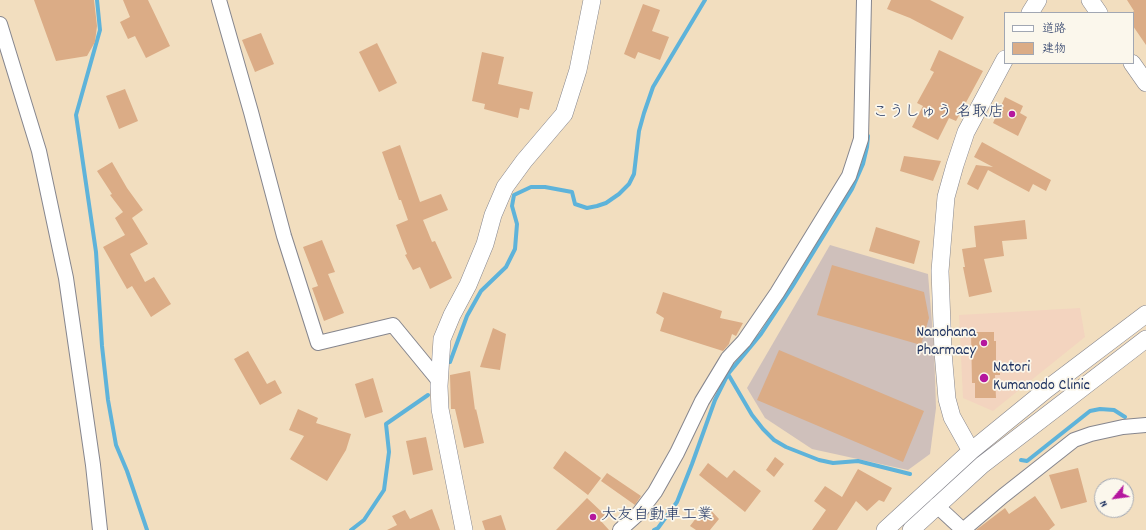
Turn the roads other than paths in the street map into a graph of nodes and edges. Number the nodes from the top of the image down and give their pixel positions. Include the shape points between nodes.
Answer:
1 (219, 0) edge
2 (592, 0) edge
3 (864, 0) edge
4 (1038, 0) edge
5 (1090, 0) edge
6 (1031, 12) edge
7 (1098, 12) edge
8 (0, 24) edge
9 (1004, 61) edge
10 (1133, 64) edge
11 (1146, 83) edge
12 (1146, 314) edge
13 (1146, 338) edge
14 (439, 381) junction
15 (1146, 425) edge
16 (971, 451) junction
17 (936, 505) junction
18 (100, 530) edge
19 (464, 530) edge
20 (620, 530) edge
21 (885, 530) edge
22 (911, 530) edge
23 (963, 530) edge

1 - 14 street via 284,236 318,343 393,325
2 - 14 street via 578,70 564,114 505,187 493,215 485,244 442,339
3 - 20 street via 861,139 849,176 777,293 744,341 728,358 702,401 655,492
4 - 6 street
5 - 7 street
8 - 18 street via 39,151 66,278
9 - 16 street via 966,132 946,197 940,271 947,399 952,417
10 - 11 street
12 - 16 street
13 - 17 street via 982,465
14 - 19 street via 440,409
15 - 23 street via 1123,427 1074,440
16 - 21 street
17 - 22 street
17 - 23 street

